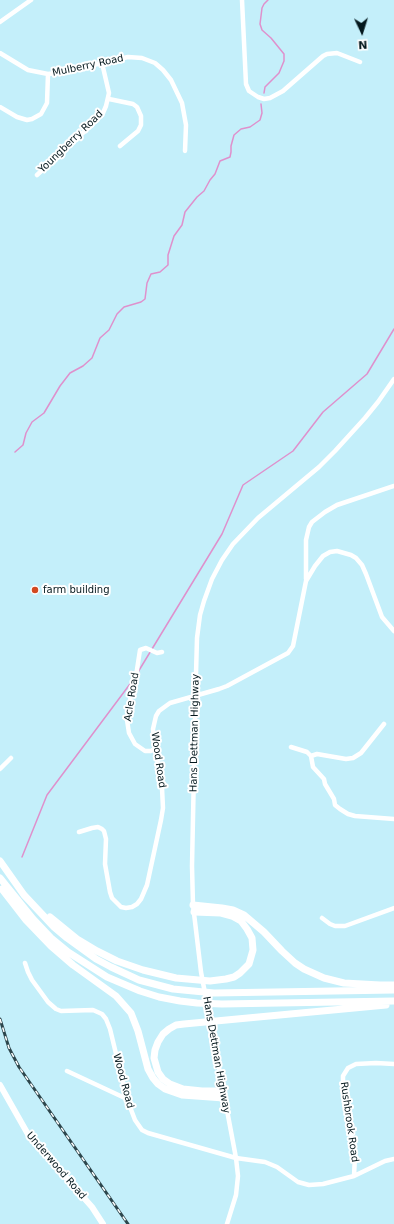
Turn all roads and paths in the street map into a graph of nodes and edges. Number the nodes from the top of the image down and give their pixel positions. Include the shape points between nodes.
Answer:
1 (31, 0) edge
2 (242, 0) edge
3 (0, 22) edge
4 (0, 53) edge
5 (360, 62) dead end
6 (102, 63) junction
7 (48, 74) junction
8 (109, 99) junction
9 (0, 107) edge
10 (120, 146) dead end
11 (185, 151) dead end
12 (37, 175) dead end
13 (394, 379) edge
14 (394, 486) edge
15 (306, 581) junction
16 (394, 631) edge
17 (162, 652) dead end
18 (195, 696) junction
19 (384, 724) dead end
20 (291, 747) dead end
21 (154, 749) junction
22 (312, 756) junction
23 (11, 758) dead end
24 (0, 769) edge
25 (394, 819) edge
26 (79, 832) dead end
27 (0, 861) edge
28 (0, 878) edge
29 (0, 885) edge
30 (24, 895) junction
31 (194, 908) junction
32 (394, 908) edge
33 (322, 918) dead end
34 (25, 963) dead end
35 (394, 985) edge
36 (394, 990) edge
37 (394, 1000) edge
38 (394, 1004) edge
39 (394, 1064) edge
40 (67, 1071) dead end
41 (0, 1085) edge
42 (223, 1095) junction
43 (126, 1099) junction
44 (236, 1158) junction
45 (394, 1159) edge
46 (354, 1176) junction
47 (103, 1224) edge
48 (227, 1224) edge

1 - 3 street
2 - 5 street via 246,84 249,91 258,97 270,98 280,93 327,54 337,52
4 - 7 street, Mulberry Road via 28,70
6 - 7 street, Mulberry Road
6 - 8 street, Youngberry Road
6 - 11 street, Mulberry Road via 135,56 149,60 163,70 182,103 186,125
7 - 9 street via 47,103 41,114 27,120
8 - 10 street via 133,104 141,116 138,131
8 - 12 street, Youngberry Road via 103,113
13 - 18 street, Hans Dettman Highway via 365,418 335,451 246,529 224,556 207,590 200,615
14 - 15 street via 337,505 312,522 306,540
15 - 16 street, Wood Road via 323,556 338,551 351,555 362,565 379,613
15 - 18 street, Wood Road via 292,650 232,684
17 - 21 street, Acle Road via 157,653 146,648 140,650 127,725 138,747 148,752
18 - 21 street, Wood Road via 170,703 159,711 153,729
18 - 31 street, Hans Dettman Highway via 192,866
19 - 22 street via 353,758 317,754
20 - 22 street
21 - 26 street, Wood Road via 163,792 161,820 147,885 137,904 132,907 121,907 112,898 105,864 104,831 98,827
22 - 25 street via 313,767 334,799 335,805 348,814 365,818
23 - 24 street
27 - 30 highway
28 - 37 highway via 33,920 68,952 107,977 159,997 197,1003 244,1004
29 - 42 highway via 22,916 51,946 116,996 131,1013 148,1069 158,1084 182,1095
30 - 31 highway via 78,939 97,951 131,966 176,978 210,981 226,979 240,973 248,964 253,950 252,938 247,929 241,921 232,916
30 - 36 highway via 54,927 81,949 110,967 155,985 214,993
31 - 35 highway via 222,908 244,915 295,963 324,978 344,983
31 - 42 street, Hans Dettman Highway via 201,972
32 - 33 street via 346,926 335,926
34 - 43 street, Wood Road via 32,980 56,1009 93,1010 106,1019
38 - 42 highway via 184,1024 163,1034 154,1058 163,1079 183,1089
39 - 46 street, Rushbrook Road via 356,1064 348,1068 343,1076 355,1156
40 - 43 street
41 - 47 main road, Underwood Road via 29,1136 92,1207
42 - 44 street, Hans Dettman Highway
43 - 44 street, Wood Road via 142,1130
44 - 46 street, Wood Road via 271,1164 303,1184 323,1184
44 - 48 street, Hans Dettman Highway via 238,1187
45 - 46 street, Wood Road

